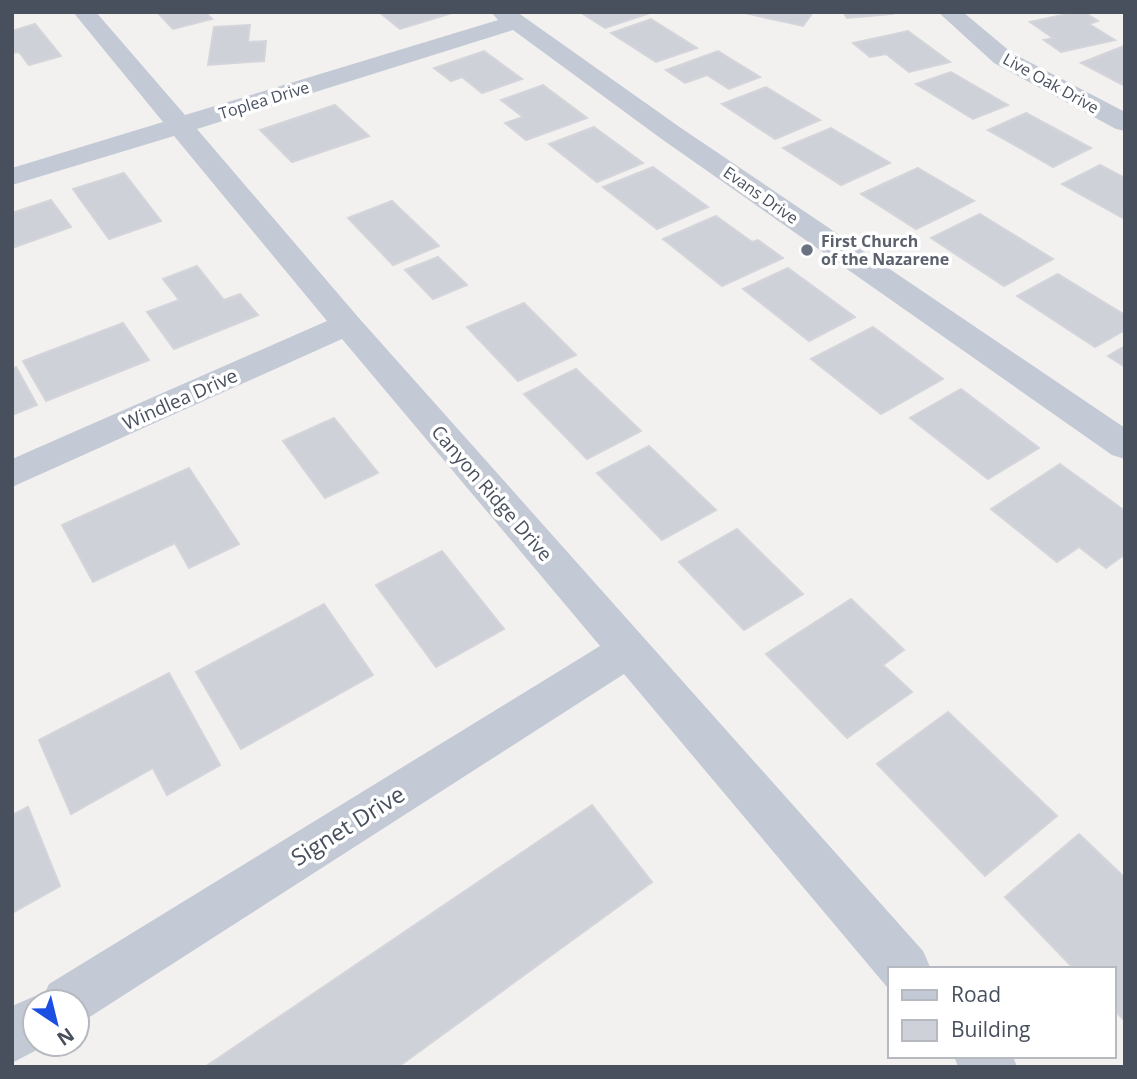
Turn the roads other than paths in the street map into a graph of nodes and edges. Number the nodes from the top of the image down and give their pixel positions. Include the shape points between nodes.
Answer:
1 (84, 12) edge
2 (949, 12) edge
3 (509, 17) edge
4 (1125, 123) edge
5 (180, 126) junction
6 (12, 177) edge
7 (347, 324) junction
8 (1125, 446) edge
9 (12, 474) edge
10 (628, 650) junction
11 (903, 967) edge
12 (89, 988) edge

1 - 5 street, Canyon Ridge Drive
2 - 4 street, Live Oak Drive via 1003,58
3 - 5 street, Toplea Drive
3 - 8 street, Evans Drive
5 - 6 street, Toplea Drive
5 - 7 street, Canyon Ridge Drive
7 - 9 street, Windlea Drive
7 - 10 street, Canyon Ridge Drive
10 - 11 street, Canyon Ridge Drive
10 - 12 street, Signet Drive

